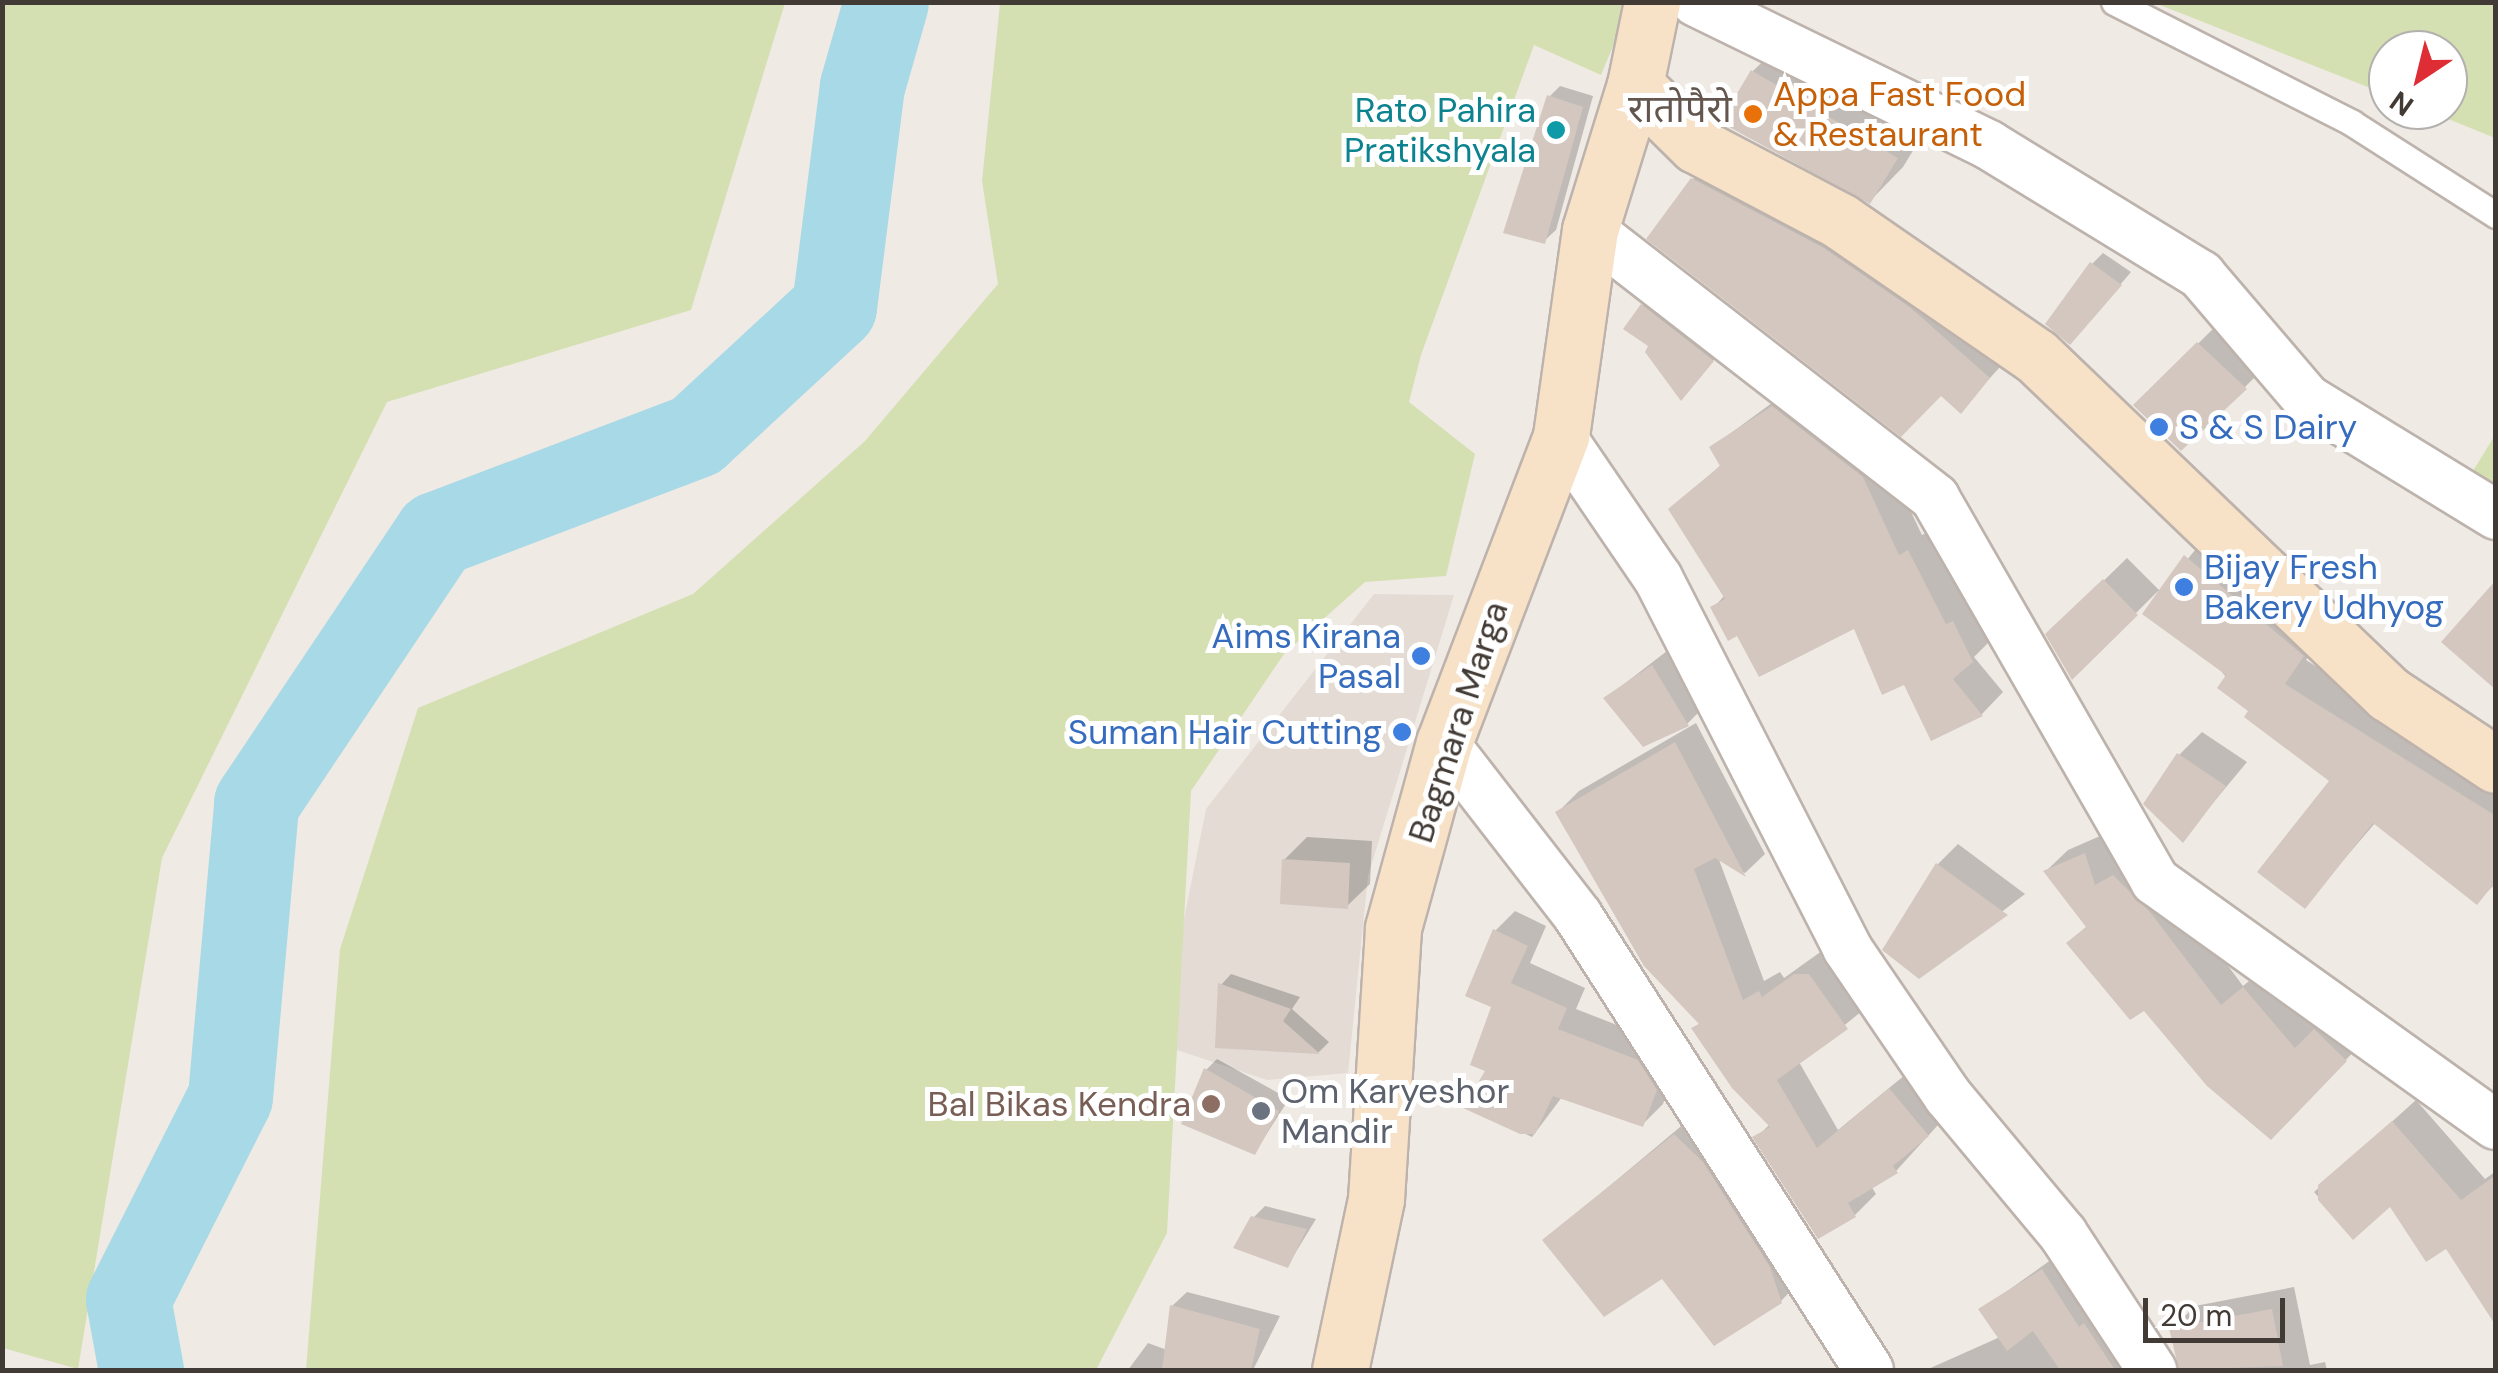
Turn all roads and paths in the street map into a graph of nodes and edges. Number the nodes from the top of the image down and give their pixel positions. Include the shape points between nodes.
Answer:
1 (1652, 2) edge
2 (1696, 2) edge
3 (2114, 2) edge
4 (1635, 86) junction
5 (2496, 214) edge
6 (1590, 230) junction
7 (1561, 436) junction
8 (2496, 515) edge
9 (1444, 744) junction
10 (2496, 765) edge
11 (2496, 1124) edge
12 (1340, 1370) edge
13 (1869, 1370) edge
14 (2152, 1370) edge

1 - 4 main road, Bagmara Marga
2 - 8 street via 1989,144 2201,276 2307,399
3 - 5 lane via 2352,123
4 - 6 main road, Bagmara Marga
4 - 10 main road via 1696,145 1840,221 2036,356 2389,694
6 - 7 main road, Bagmara Marga
6 - 11 street via 1935,498 2156,880
7 - 9 main road, Bagmara Marga
7 - 14 street via 1658,578 1847,948 1948,1096 2063,1234
9 - 12 main road, Bagmara Marga via 1394,928 1376,1200
9 - 13 street via 1578,916

